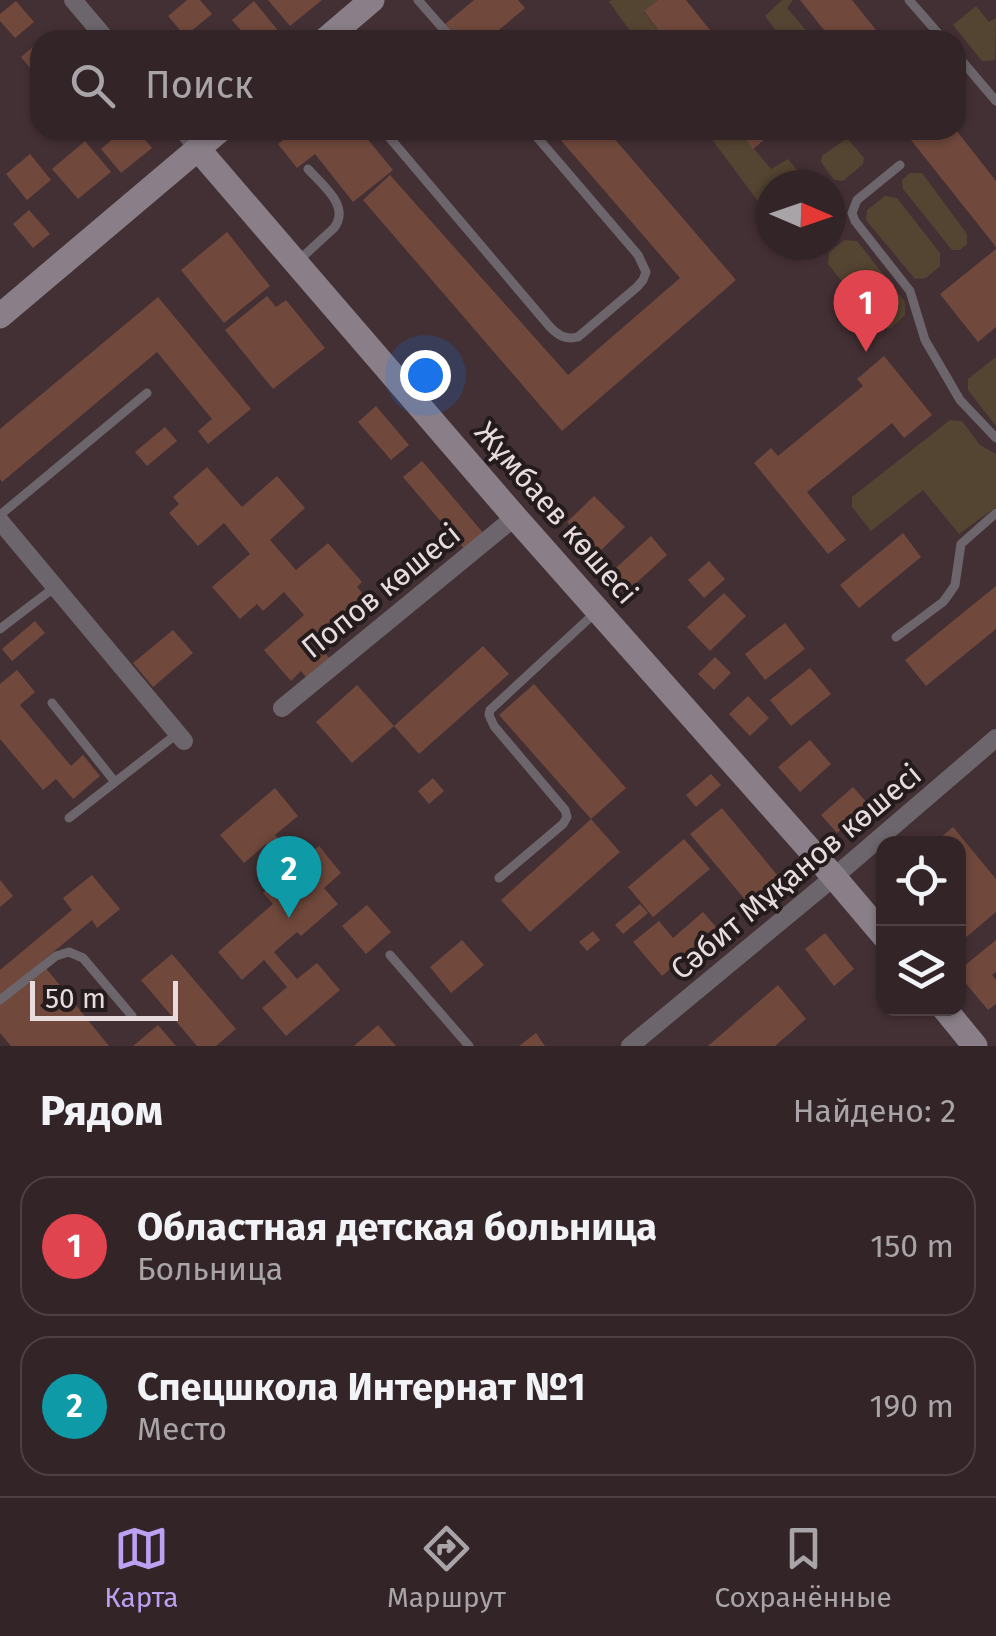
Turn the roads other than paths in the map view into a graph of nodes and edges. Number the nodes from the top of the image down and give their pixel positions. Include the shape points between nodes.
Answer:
1 (74, 0) edge
2 (372, 0) edge
3 (418, 0) edge
4 (909, 0) edge
5 (99, 30) edge
6 (337, 30) edge
7 (444, 30) edge
8 (935, 30) edge
9 (966, 63) edge
10 (992, 87) edge
11 (996, 101) edge
12 (189, 140) edge
13 (191, 140) edge
14 (391, 140) edge
15 (539, 140) edge
16 (900, 164) dead end
17 (308, 169) dead end
18 (296, 262) junction
19 (0, 316) edge
20 (147, 393) dead end
21 (996, 438) edge
22 (996, 513) edge
23 (515, 517) junction
24 (0, 518) edge
25 (55, 587) junction
26 (598, 610) junction
27 (0, 628) edge
28 (896, 637) dead end
29 (52, 703) dead end
30 (282, 708) dead end
31 (181, 737) joint
32 (996, 738) edge
33 (115, 782) junction
34 (70, 818) dead end
35 (834, 877) junction
36 (499, 878) dead end
37 (876, 927) edge
38 (390, 955) dead end
39 (0, 1000) edge
40 (132, 1016) dead end
41 (951, 1016) edge
42 (470, 1046) edge
43 (630, 1046) edge
44 (975, 1046) edge

1 - 5 street
2 - 6 street
3 - 7 lane
4 - 8 lane
9 - 10 lane
10 - 11 lane
12 - 19 street
13 - 18 street, Жұмбаев көшесі
14 - 15 lane via 550,328 571,339 646,272 638,254
16 - 21 lane via 857,200 852,213 910,291 926,340 960,400
17 - 18 lane via 341,215
18 - 23 street, Жұмбаев көшесі
20 - 24 lane
22 - 28 lane via 961,544 949,594
23 - 26 street, Жұмбаев көшесі
23 - 30 street, Попов көшесі
24 - 25 street
25 - 27 lane
25 - 31 street
26 - 35 street, Жұмбаев көшесі
26 - 36 lane via 490,710 494,726 567,817
29 - 33 lane
31 - 33 lane
32 - 35 street, Сәбит Мұқанов көшесі
33 - 34 lane
35 - 37 street, Жұмбаев көшесі
35 - 43 street, Сәбит Мұқанов көшесі
38 - 42 lane
39 - 40 lane via 70,952 83,958
41 - 44 street

